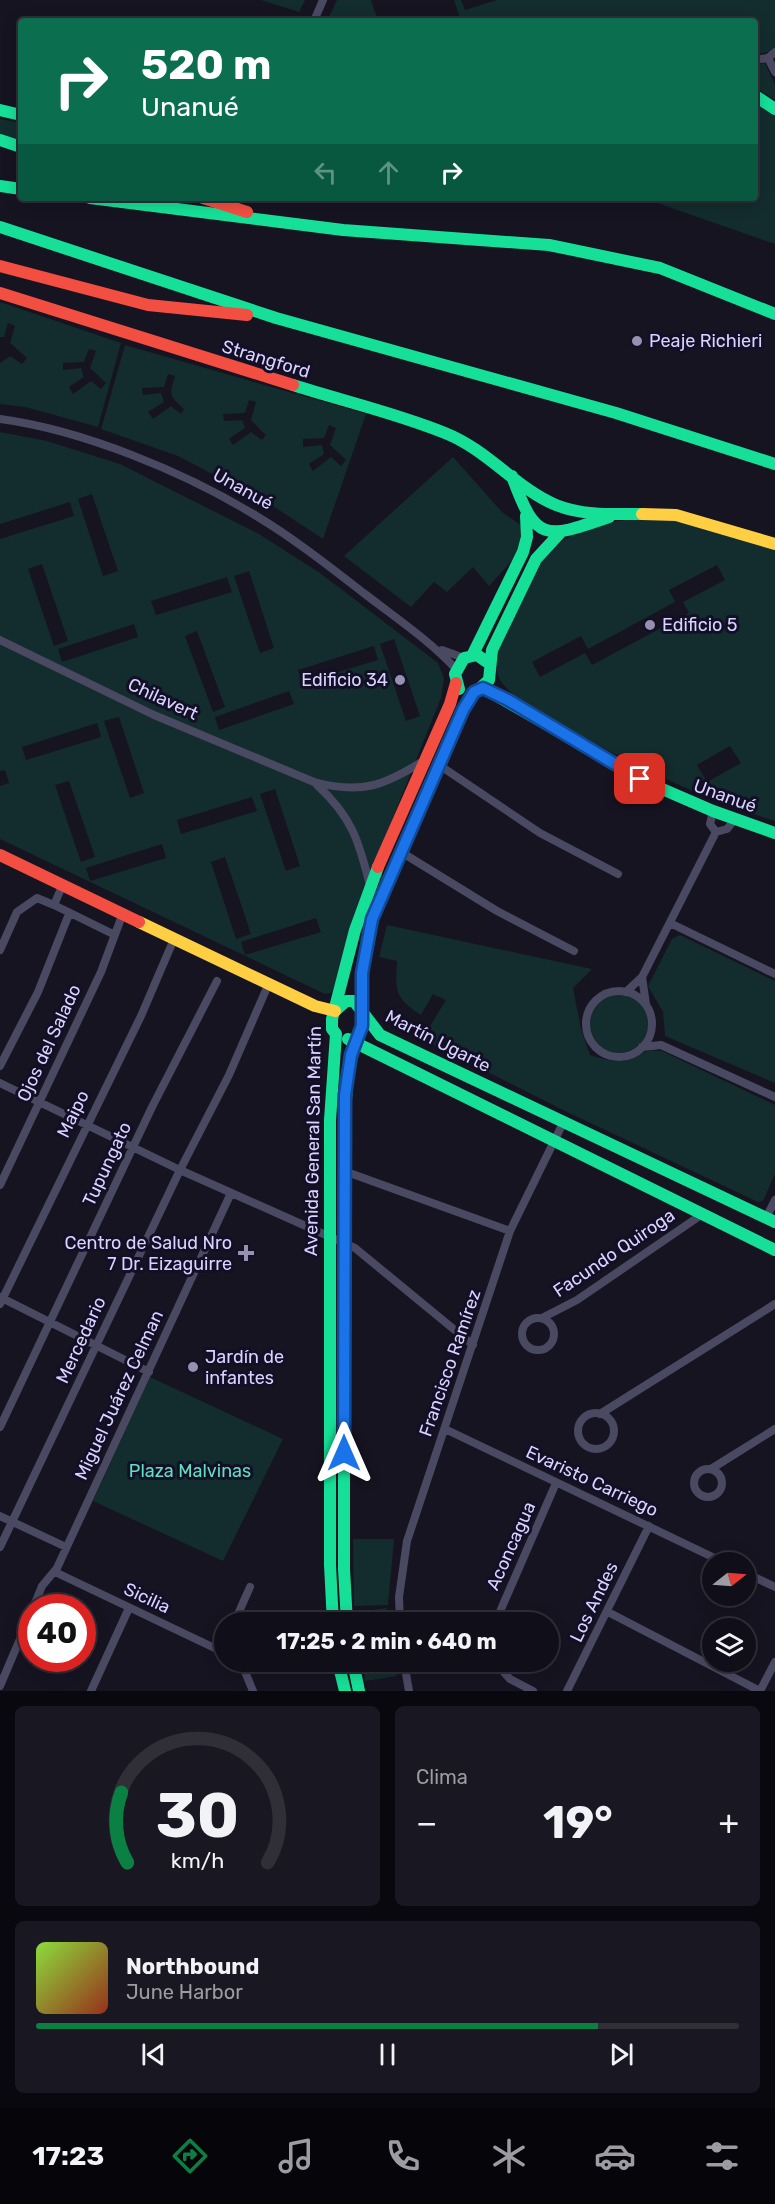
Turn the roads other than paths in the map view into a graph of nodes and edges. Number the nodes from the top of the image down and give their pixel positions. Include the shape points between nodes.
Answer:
1 (323, 0) edge
2 (315, 18) edge
3 (771, 55) edge
4 (775, 72) edge
5 (758, 97) edge
6 (775, 109) edge
7 (0, 110) edge
8 (18, 114) edge
9 (0, 140) edge
10 (18, 146) edge
11 (0, 186) edge
12 (18, 189) edge
13 (112, 201) edge
14 (212, 201) edge
15 (284, 224) junction
16 (0, 227) edge
17 (0, 267) edge
18 (0, 293) edge
19 (775, 314) edge
20 (276, 318) junction
21 (0, 420) edge
22 (775, 464) edge
23 (512, 476) junction
24 (616, 515) junction
25 (526, 516) junction
26 (560, 533) junction
27 (775, 544) edge
28 (0, 639) edge
29 (464, 660) junction
30 (490, 670) junction
31 (456, 683) junction
32 (479, 690) junction
33 (508, 700) junction
34 (426, 759) junction
35 (439, 765) junction
36 (314, 782) junction
37 (713, 811) junction
38 (735, 819) junction
39 (716, 832) junction
40 (775, 832) edge
41 (400, 852) junction
42 (0, 855) edge
43 (618, 874) dead end
44 (63, 884) junction
45 (370, 886) junction
46 (54, 905) junction
47 (123, 913) junction
48 (69, 914) junction
49 (670, 923) junction
50 (115, 935) junction
51 (174, 939) junction
52 (0, 950) edge
53 (574, 951) dead end
54 (775, 974) edge
55 (642, 977) junction
56 (217, 981) dead end
57 (269, 983) junction
58 (626, 992) junction
59 (646, 1007) junction
60 (334, 1011) junction
61 (363, 1011) junction
62 (651, 1025) junction
63 (336, 1034) junction
64 (355, 1041) junction
65 (661, 1045) junction
66 (642, 1047) junction
67 (0, 1066) edge
68 (0, 1083) edge
69 (775, 1097) edge
70 (40, 1101) junction
71 (563, 1122) junction
72 (86, 1124) junction
73 (555, 1140) junction
74 (134, 1147) junction
75 (180, 1170) junction
76 (344, 1171) junction
77 (0, 1185) edge
78 (231, 1193) junction
79 (775, 1200) edge
80 (704, 1213) junction
81 (771, 1220) edge
82 (510, 1231) junction
83 (330, 1239) junction
84 (344, 1244) junction
85 (775, 1250) edge
86 (1, 1300) edge
87 (775, 1304) edge
88 (542, 1318) dead end
89 (50, 1323) junction
90 (97, 1346) junction
91 (473, 1346) junction
92 (149, 1372) junction
93 (600, 1414) junction
94 (0, 1427) edge
95 (445, 1429) junction
96 (775, 1429) edge
97 (711, 1469) dead end
98 (556, 1482) junction
99 (0, 1516) edge
100 (12, 1522) junction
101 (649, 1527) junction
102 (0, 1547) edge
103 (66, 1547) junction
104 (702, 1552) edge
105 (55, 1572) junction
106 (756, 1578) edge
107 (250, 1587) dead end
108 (775, 1587) edge
109 (39, 1594) edge
110 (129, 1608) junction
111 (239, 1612) edge
112 (332, 1612) edge
113 (346, 1612) edge
114 (400, 1612) edge
115 (500, 1612) edge
116 (608, 1612) junction
117 (18, 1643) edge
118 (214, 1648) edge
119 (775, 1662) edge
120 (245, 1672) edge
121 (340, 1672) edge
122 (355, 1672) edge
123 (406, 1672) edge
124 (504, 1672) edge
125 (0, 1686) edge
126 (91, 1691) edge
127 (254, 1691) edge
128 (345, 1691) edge
129 (359, 1691) edge
130 (409, 1691) edge
131 (533, 1691) edge
132 (567, 1691) edge
133 (760, 1691) edge

1 - 2 street
3 - 4 street
5 - 6 main road
7 - 8 main road
9 - 10 main road
11 - 12 main road
13 - 15 main road
14 - 15 main road
15 - 19 main road via 549,245 660,268
16 - 20 main road
17 - 20 main road via 148,305
18 - 23 main road, Strangford via 446,434 487,455
20 - 22 main road via 616,413
21 - 29 street, Unanué via 95,443 236,504 302,546 438,649
23 - 24 main road, Strangford via 556,505
23 - 25 main road
24 - 26 main road, Strangford
24 - 27 main road, Strangford via 676,515
25 - 26 main road via 543,531
25 - 29 main road via 523,552
26 - 30 main road via 536,559 492,650
28 - 36 street, Chilavert via 154,715
29 - 30 main road via 482,657
29 - 31 main road
30 - 32 main road
30 - 33 main road, Unanué
31 - 32 main road via 463,691
31 - 34 main road, Avenida General San Martín
32 - 33 main road, Unanué
32 - 35 main road, Avenida General San Martín via 463,710
33 - 37 main road, Unanué via 613,765
34 - 36 street, Chilavert via 367,788 334,788
34 - 45 main road, Avenida General San Martín
35 - 41 main road, Avenida General San Martín
35 - 43 street via 540,833
36 - 45 street, Chilavert via 351,824
37 - 38 main road, Unanué
37 - 39 street via 710,824
38 - 39 street via 727,830
38 - 40 main road, Unanué
39 - 49 street
41 - 53 street via 497,911
41 - 61 main road, Avenida General San Martín via 372,919 362,973
42 - 44 main road
44 - 46 street
44 - 47 main road
45 - 60 main road, Avenida General San Martín
46 - 48 street
46 - 52 street via 37,898 20,908
47 - 50 street, Ojos del Salado
47 - 51 main road
48 - 50 street
48 - 67 street via 38,992
49 - 54 street
49 - 55 street
50 - 70 street, Ojos del Salado
51 - 57 main road
51 - 72 street, Maipo via 141,1016
55 - 58 street
55 - 59 street
56 - 74 street, Tupungato
57 - 60 main road
57 - 75 street, Mercedario via 229,1075
58 - 59 street via 638,997
58 - 66 street via 616,991 598,998 587,1014 587,1033 606,1055 625,1056
59 - 62 street
60 - 61 main road, Martín Ugarte via 350,1001
60 - 63 main road, Avenida General San Martín via 332,1029
61 - 64 main road, Avenida General San Martín
61 - 71 main road, Martín Ugarte via 366,1021 380,1035
62 - 65 street
62 - 66 street
63 - 64 main road, Martín Ugarte
63 - 83 main road, Avenida General San Martín
64 - 73 main road, Martín Ugarte
64 - 76 main road, Avenida General San Martín via 345,1095
65 - 66 street
65 - 69 street
68 - 70 street
70 - 72 street
70 - 77 street, Ojos del Salado
71 - 73 street, Francisco Ramírez
71 - 81 main road, Martín Ugarte
72 - 74 street
72 - 86 street, Maipo
73 - 80 main road, Martín Ugarte
73 - 82 street, Francisco Ramírez
74 - 75 street
74 - 89 street, Tupungato
75 - 78 street
75 - 90 street, Mercedario
76 - 82 street
76 - 84 main road, Avenida General San Martín
78 - 83 street
78 - 92 street, Miguel Juárez Celman
79 - 81 street
80 - 85 main road, Martín Ugarte
80 - 88 street, Facundo Quiroga via 577,1300
82 - 91 street, Francisco Ramírez
83 - 84 street
83 - 112 main road, Avenida General San Martín
84 - 91 street via 361,1251
84 - 113 main road, Avenida General San Martín
86 - 89 street
87 - 93 street
89 - 90 street
89 - 94 street, Tupungato
90 - 92 street
90 - 100 street, Mercedario
91 - 95 street, Francisco Ramírez
92 - 103 street, Miguel Juárez Celman
93 - 93 street via 588,1415 580,1424 581,1441 591,1448 603,1448 613,1435 609,1419
95 - 98 street, Evaristo Carriego
95 - 114 street, Francisco Ramírez via 407,1541
96 - 97 street
98 - 101 street, Evaristo Carriego
98 - 115 street, Aconcagua
99 - 100 street
100 - 102 street, Mercedario
100 - 103 street
101 - 104 street, Evaristo Carriego
101 - 116 street, Los Andes
103 - 105 street, Miguel Juárez Celman
105 - 109 street, Miguel Juárez Celman
105 - 110 street, Sicilia
106 - 108 street
107 - 111 street
110 - 118 street, Sicilia
110 - 126 street
116 - 132 street, Los Andes
116 - 133 street
117 - 125 street, Miguel Juárez Celman
119 - 133 street
120 - 127 street
121 - 128 main road
122 - 129 main road
123 - 130 street
124 - 131 street

